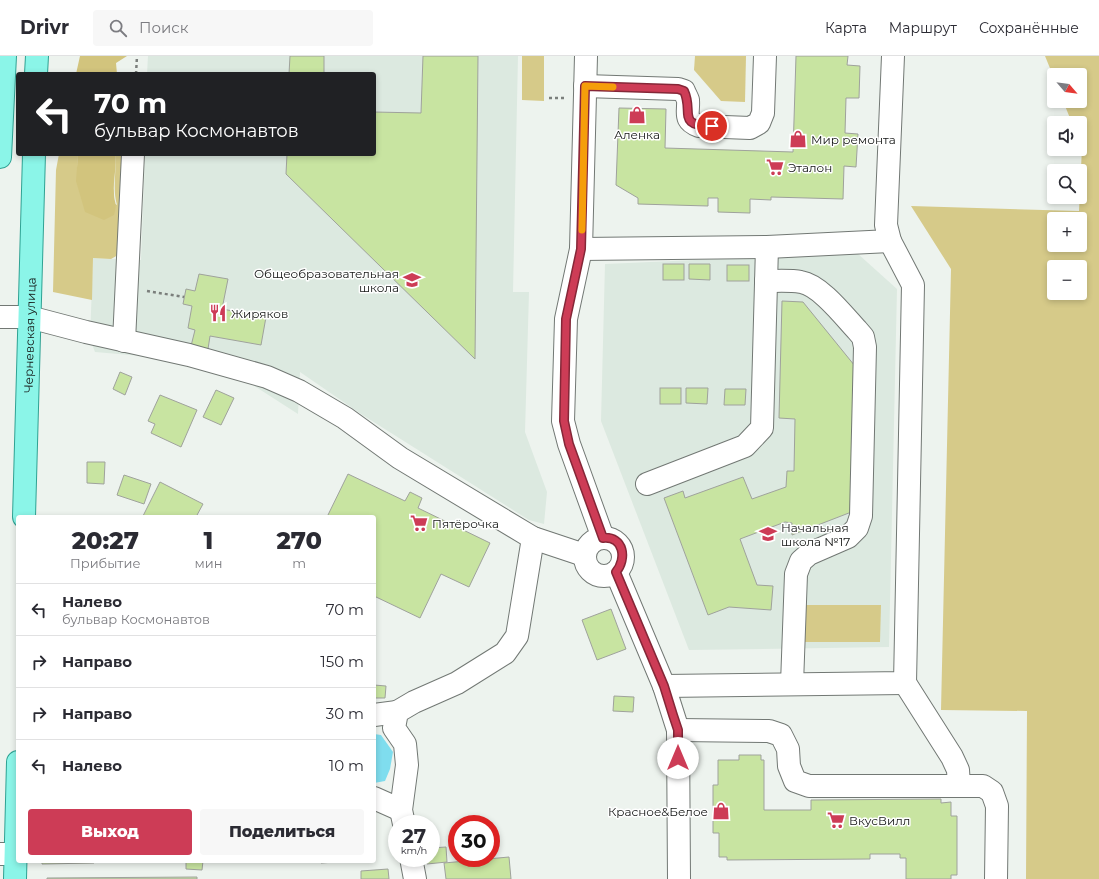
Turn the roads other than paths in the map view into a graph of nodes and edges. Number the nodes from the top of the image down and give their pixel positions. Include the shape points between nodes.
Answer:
1 (5, 56) edge
2 (37, 56) edge
3 (586, 56) edge
4 (765, 56) edge
5 (893, 56) edge
6 (36, 72) edge
7 (585, 86) junction
8 (34, 156) edge
9 (133, 156) edge
10 (0, 157) edge
11 (890, 241) junction
12 (767, 247) junction
13 (581, 249) junction
14 (766, 281) junction
15 (0, 317) edge
16 (29, 317) junction
17 (124, 341) junction
18 (647, 484) dead end
19 (24, 515) edge
20 (533, 538) junction
21 (603, 538) junction
22 (584, 555) junction
23 (616, 572) junction
24 (905, 683) junction
25 (792, 684) junction
26 (664, 686) junction
27 (397, 712) junction
28 (376, 715) edge
29 (678, 730) junction
30 (16, 780) edge
31 (959, 786) junction
32 (376, 799) edge
33 (400, 815) edge
34 (403, 815) edge
35 (8, 854) edge
36 (413, 867) edge
37 (15, 879) edge
38 (415, 879) edge
39 (679, 879) edge
40 (996, 879) edge

1 - 10 main road
2 - 6 main road
3 - 7 street
4 - 7 street via 763,113 759,123 750,128 699,126 691,123 687,115 688,99 684,91 678,89
5 - 11 street via 886,225
7 - 13 street
8 - 16 main road, Черневская улица
9 - 17 street
11 - 12 street
11 - 24 street via 913,285
12 - 13 street
12 - 14 street
13 - 21 street via 566,319 564,421 569,444
14 - 18 street via 762,428 745,446
14 - 25 street via 810,284 858,330 865,347 861,516 857,528 848,537 809,554 801,561 796,574
15 - 16 street
16 - 17 street
16 - 19 main road, Черневская улица
17 - 20 street via 189,355 267,377 299,391 345,418 400,458
20 - 22 street
20 - 27 street via 517,636 505,653 457,683
21 - 22 street via 592,542
21 - 23 street via 614,540 623,552 621,567
22 - 23 street via 589,569 595,574 609,576
23 - 26 street
24 - 25 street
24 - 31 street via 952,757 958,770
25 - 26 street
26 - 29 street
27 - 28 street
27 - 34 street via 394,728 405,744 407,765
29 - 31 street via 769,731 781,735 788,749 788,766 795,781 809,786
29 - 39 street
30 - 35 main road
31 - 40 street via 983,786 992,792 997,806
32 - 33 street
35 - 37 main road
36 - 38 street

